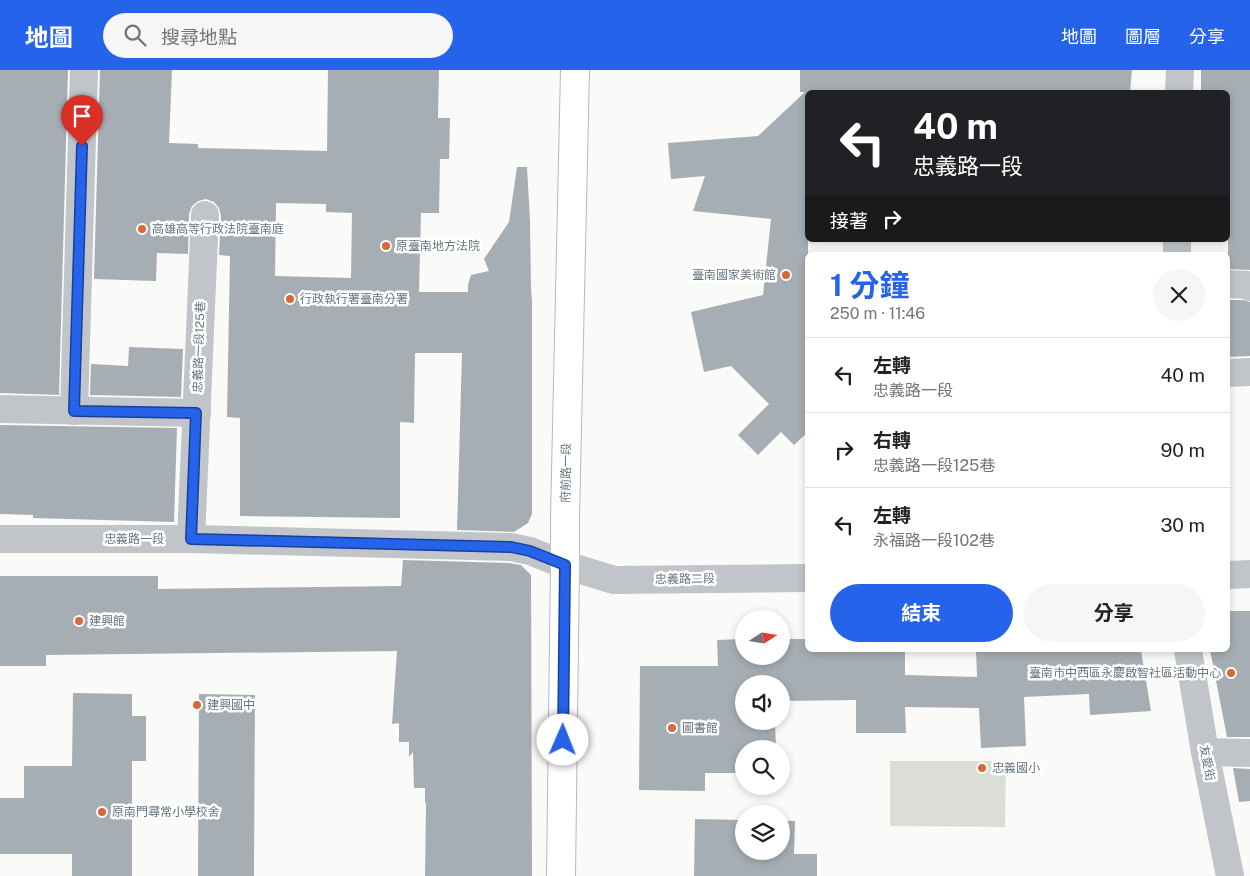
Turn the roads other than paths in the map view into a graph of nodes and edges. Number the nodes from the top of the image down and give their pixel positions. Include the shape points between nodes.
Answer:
1 (84, 70) edge
2 (574, 70) edge
3 (1180, 70) edge
4 (1179, 90) edge
5 (205, 214) dead end
6 (1230, 284) edge
7 (1250, 287) edge
8 (1250, 372) edge
9 (1230, 373) edge
10 (0, 409) edge
11 (74, 411) junction
12 (196, 413) junction
13 (0, 539) edge
14 (191, 539) junction
15 (565, 565) junction
16 (1250, 574) edge
17 (1230, 575) edge
18 (805, 578) edge
19 (1188, 652) edge
20 (1205, 752) junction
21 (1250, 753) edge
22 (561, 876) edge
23 (1230, 876) edge

1 - 11 street
2 - 15 main road, 府前路一段
3 - 4 street
5 - 12 street, 忠義路一段125巷
6 - 7 street
8 - 9 street
10 - 11 street
11 - 12 street
12 - 14 street, 忠義路一段125巷
13 - 14 street, 忠義路一段
14 - 15 street, 忠義路一段 via 511,547
15 - 18 street, 忠義路二段 via 614,580
15 - 22 main road, 府前路一段
16 - 17 street
19 - 20 street, 友愛街
20 - 21 street
20 - 23 street, 友愛街

